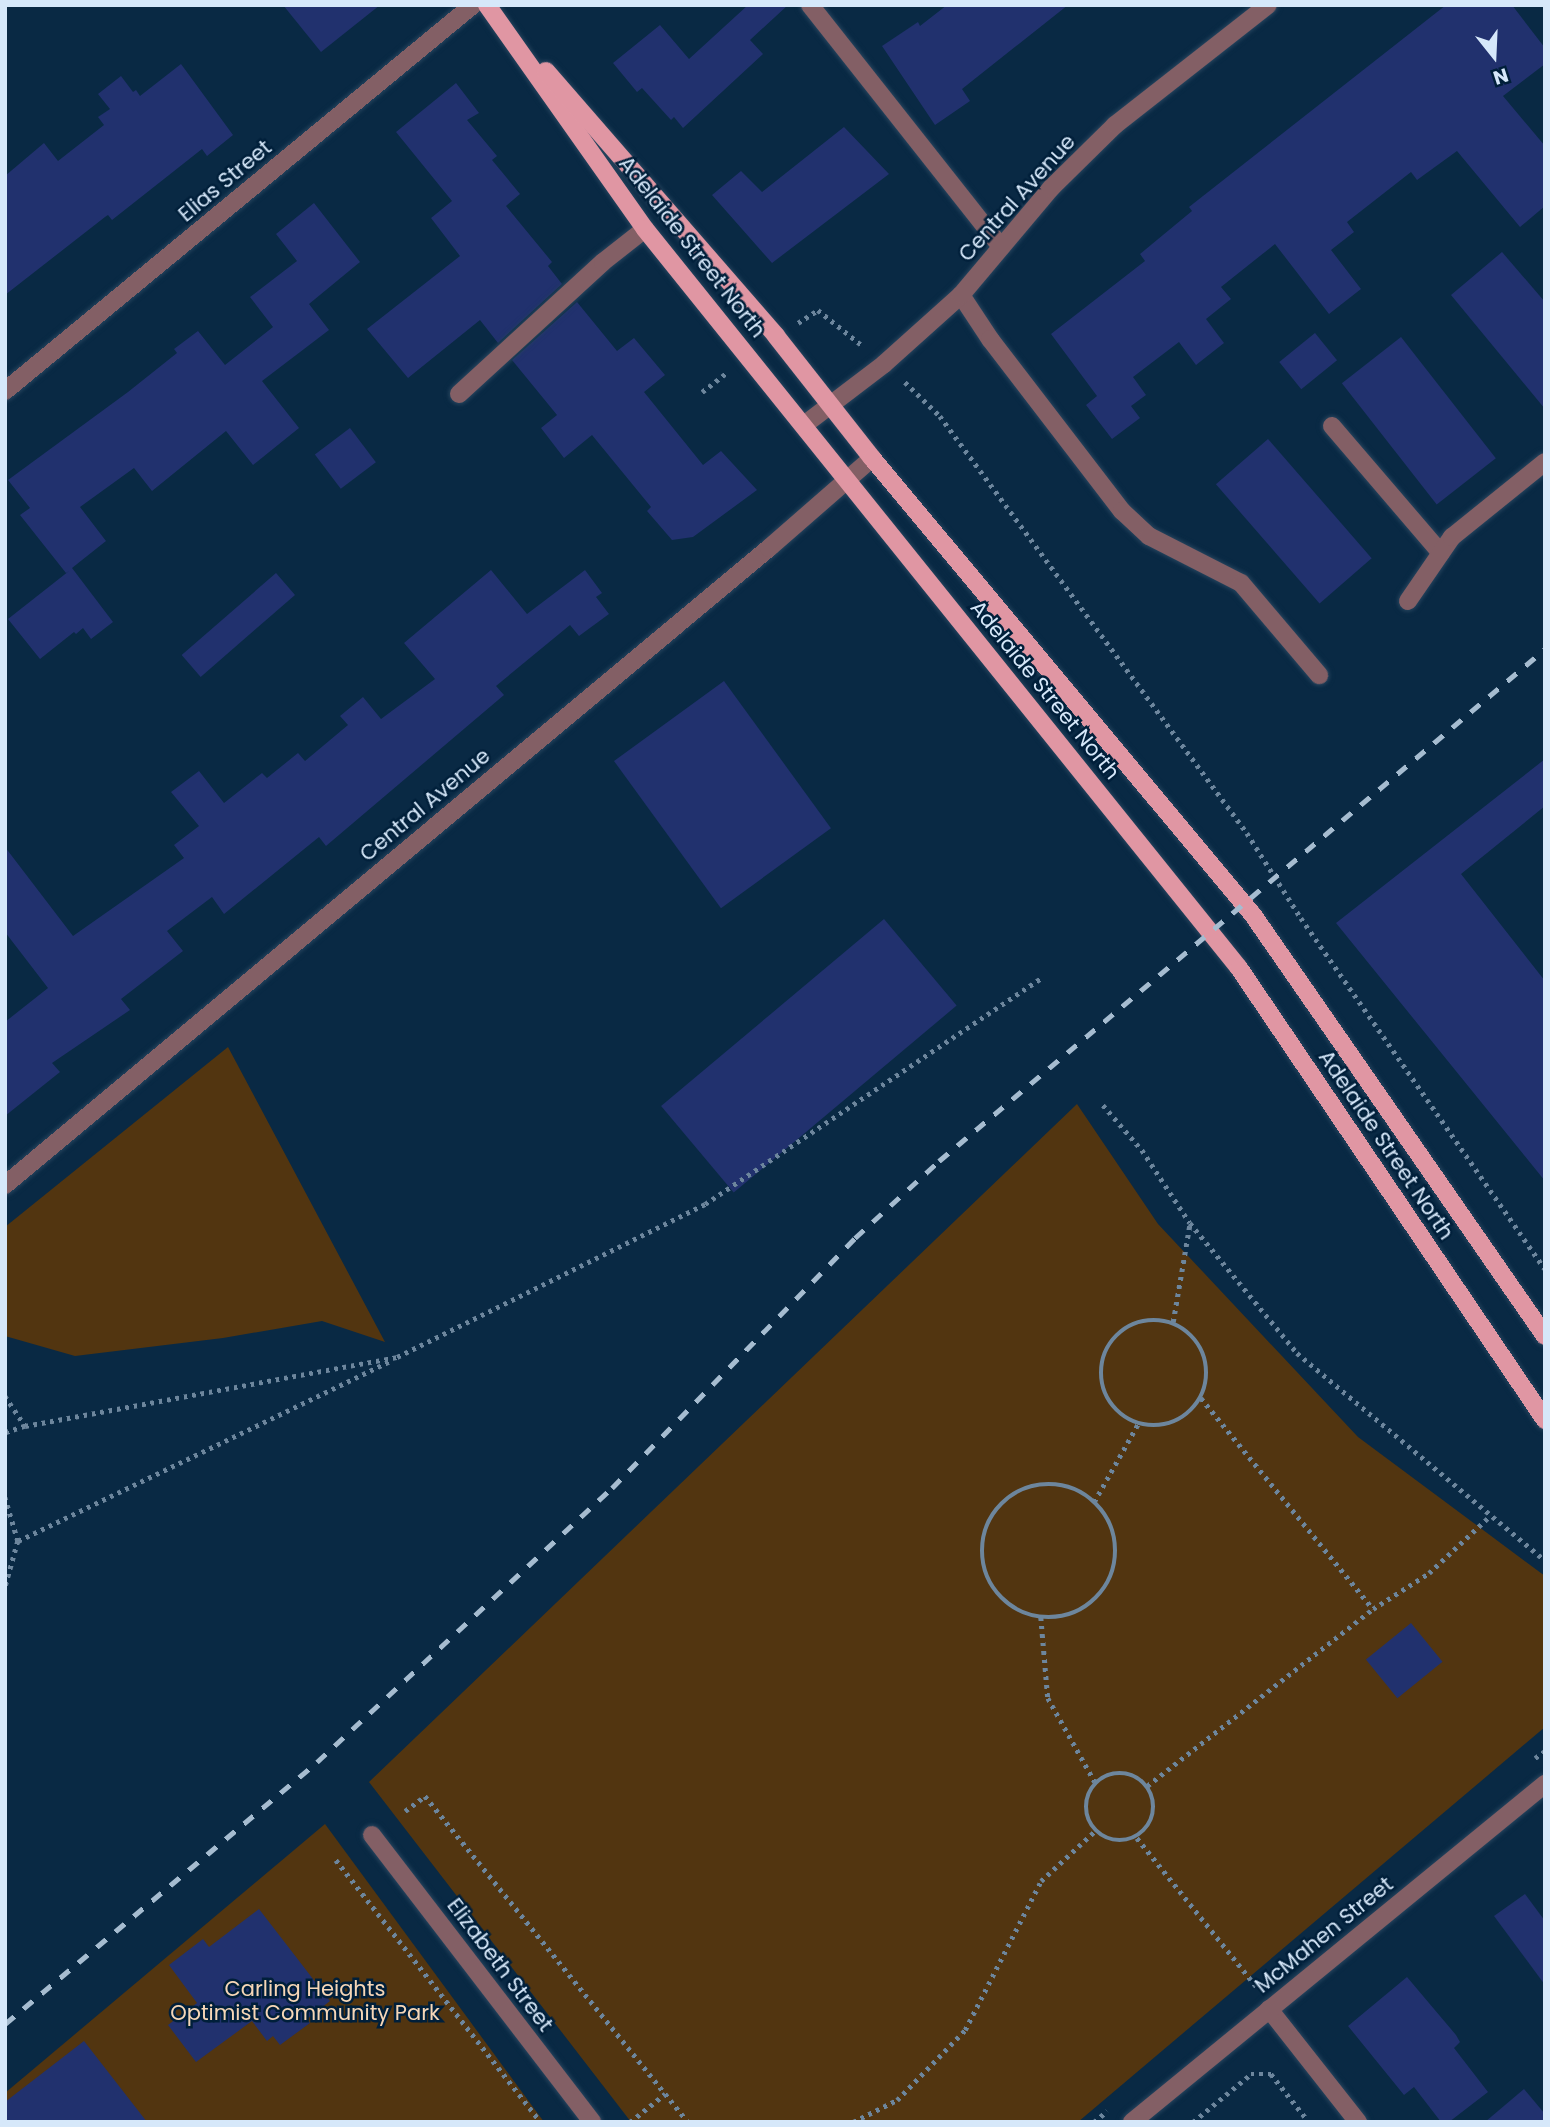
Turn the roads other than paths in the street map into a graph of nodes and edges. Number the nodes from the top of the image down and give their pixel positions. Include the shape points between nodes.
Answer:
1 (473, 5) edge
2 (487, 5) edge
3 (810, 5) edge
4 (1268, 5) edge
5 (645, 229) junction
6 (1001, 247) junction
7 (961, 295) junction
8 (5, 391) edge
9 (459, 394) dead end
10 (830, 407) junction
11 (804, 425) junction
12 (1332, 426) dead end
13 (872, 458) junction
14 (1545, 462) edge
15 (848, 479) junction
16 (1441, 553) junction
17 (1408, 601) dead end
18 (1319, 675) dead end
19 (5, 1185) edge
20 (1545, 1336) edge
21 (1545, 1420) edge
22 (1545, 1784) edge
23 (373, 1835) dead end
24 (1269, 2009) junction
25 (592, 2122) edge
26 (1132, 2122) edge
27 (1358, 2122) edge

1 - 8 street, Elias Street
2 - 5 main road, Adelaide Street North
2 - 10 main road, Adelaide Street North via 776,336
3 - 6 street
4 - 6 street, Central Avenue via 1115,125 1051,188
5 - 9 street
5 - 11 main road, Adelaide Street North
6 - 7 street, Central Avenue
7 - 10 street, Central Avenue
7 - 18 street via 1122,511 1149,536 1241,583
10 - 11 street, Central Avenue
10 - 13 main road, Adelaide Street North
11 - 15 main road, Adelaide Street North
12 - 16 street
13 - 15 street, Central Avenue
13 - 20 main road, Adelaide Street North via 1253,915
14 - 16 street via 1452,537
15 - 19 street, Central Avenue
15 - 21 main road, Adelaide Street North via 1239,968
16 - 17 street
22 - 24 street, McMahen Street
23 - 25 street, Elizabeth Street
24 - 26 street, McMahen Street
24 - 27 street

